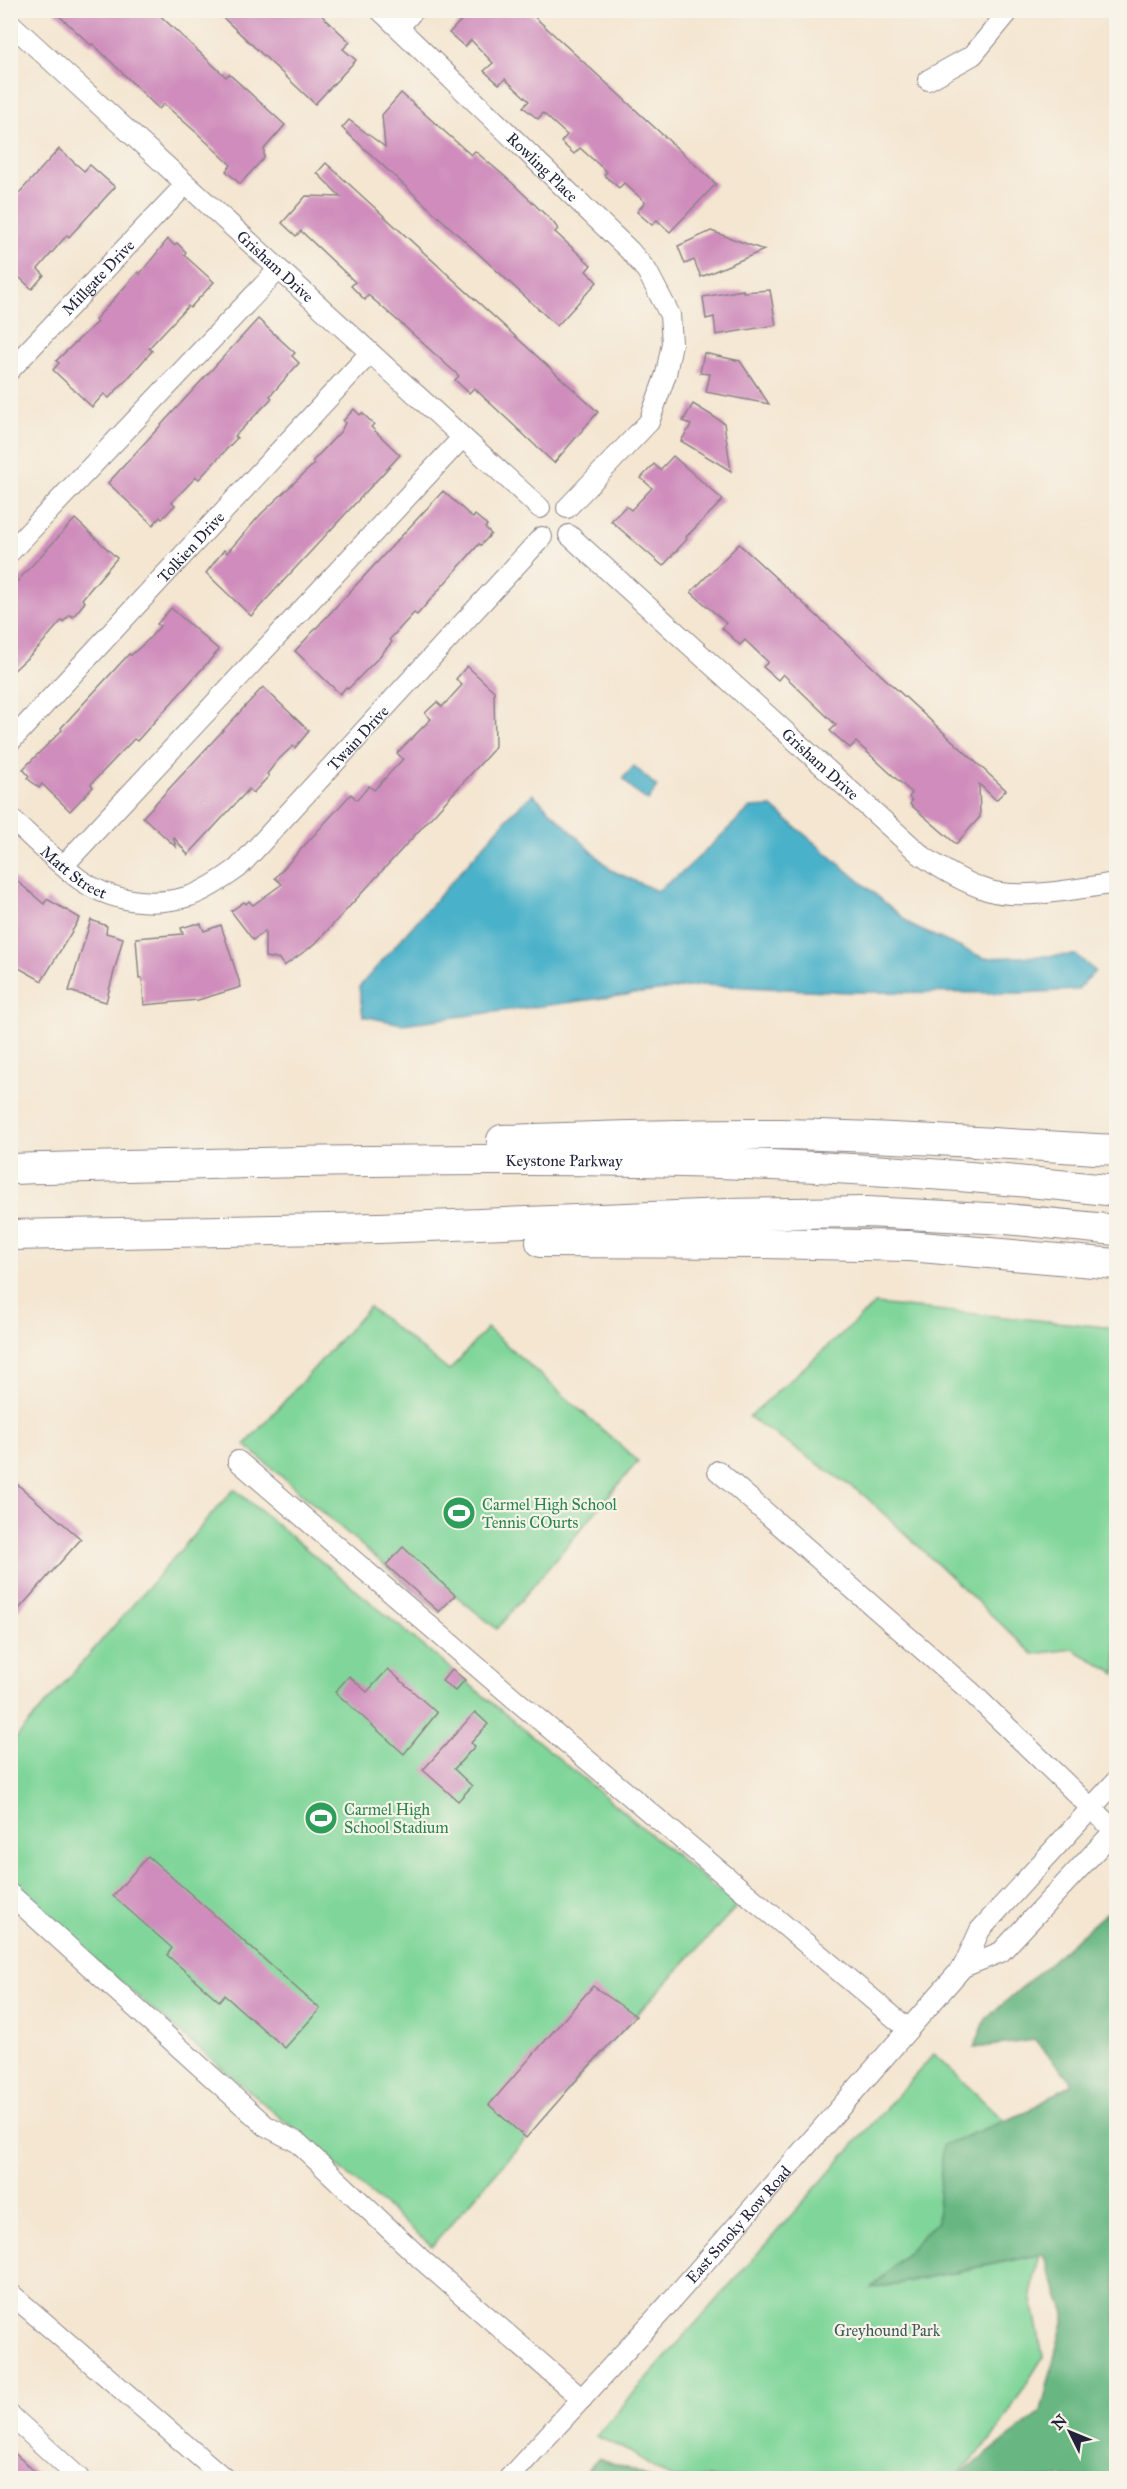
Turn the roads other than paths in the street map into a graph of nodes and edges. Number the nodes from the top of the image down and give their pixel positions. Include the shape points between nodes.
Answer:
1 (380, 10) edge
2 (414, 10) edge
3 (1010, 10) edge
4 (10, 23) edge
5 (399, 27) junction
6 (927, 80) dead end
7 (185, 185) junction
8 (278, 270) junction
9 (370, 352) junction
10 (10, 370) edge
11 (462, 438) junction
12 (540, 508) junction
13 (567, 508) junction
14 (569, 535) junction
15 (542, 537) junction
16 (10, 552) edge
17 (10, 742) edge
18 (10, 818) edge
19 (63, 866) junction
20 (1116, 884) edge
21 (151, 901) joint
22 (1116, 1150) edge
23 (10, 1167) edge
24 (1116, 1191) edge
25 (274, 1230) junction
26 (1116, 1230) edge
27 (10, 1235) edge
28 (1116, 1264) edge
29 (238, 1461) dead end
30 (718, 1471) dead end
31 (1116, 1781) edge
32 (1092, 1808) junction
33 (1116, 1831) edge
34 (10, 1894) edge
35 (963, 1967) junction
36 (908, 2029) junction
37 (10, 2294) edge
38 (582, 2399) junction
39 (10, 2415) edge
40 (79, 2478) edge
41 (224, 2478) edge
42 (509, 2478) edge

1 - 5 street, Rowling Place
2 - 5 street
3 - 6 street via 973,56
4 - 7 street, Grisham Drive
5 - 13 street, Rowling Place via 642,264 670,315 672,343 666,374 649,422
7 - 8 street, Grisham Drive
7 - 10 street, Millgate Drive
8 - 9 street, Grisham Drive
8 - 16 street
9 - 11 street, Grisham Drive
9 - 17 street, Tolkien Drive
11 - 12 street, Grisham Drive
11 - 19 street
12 - 13 street via 552,502
12 - 15 street via 535,526
13 - 14 street via 574,521
14 - 15 street via 554,542
14 - 20 street, Grisham Drive via 939,868 989,891 1041,893
15 - 21 street, Twain Drive via 238,868 190,896
18 - 19 street, Matt Street
19 - 21 street, Matt Street via 102,893
22 - 23 highway via 876,1137 683,1134 384,1144
23 - 24 highway, Keystone Parkway via 439,1160 692,1162 839,1167
25 - 26 highway via 867,1212
25 - 27 highway
25 - 28 highway via 485,1242 909,1246
29 - 36 street
30 - 32 street via 970,1691
31 - 32 street, East Smoky Row Road
32 - 33 street
32 - 35 street, East Smoky Row Road via 980,1930
33 - 35 street, East Smoky Row Road via 1001,1952
34 - 38 street via 266,2126 297,2142 421,2259
35 - 36 street, East Smoky Row Road
36 - 38 street, East Smoky Row Road
37 - 41 street
38 - 42 street, East Smoky Row Road
39 - 40 street

